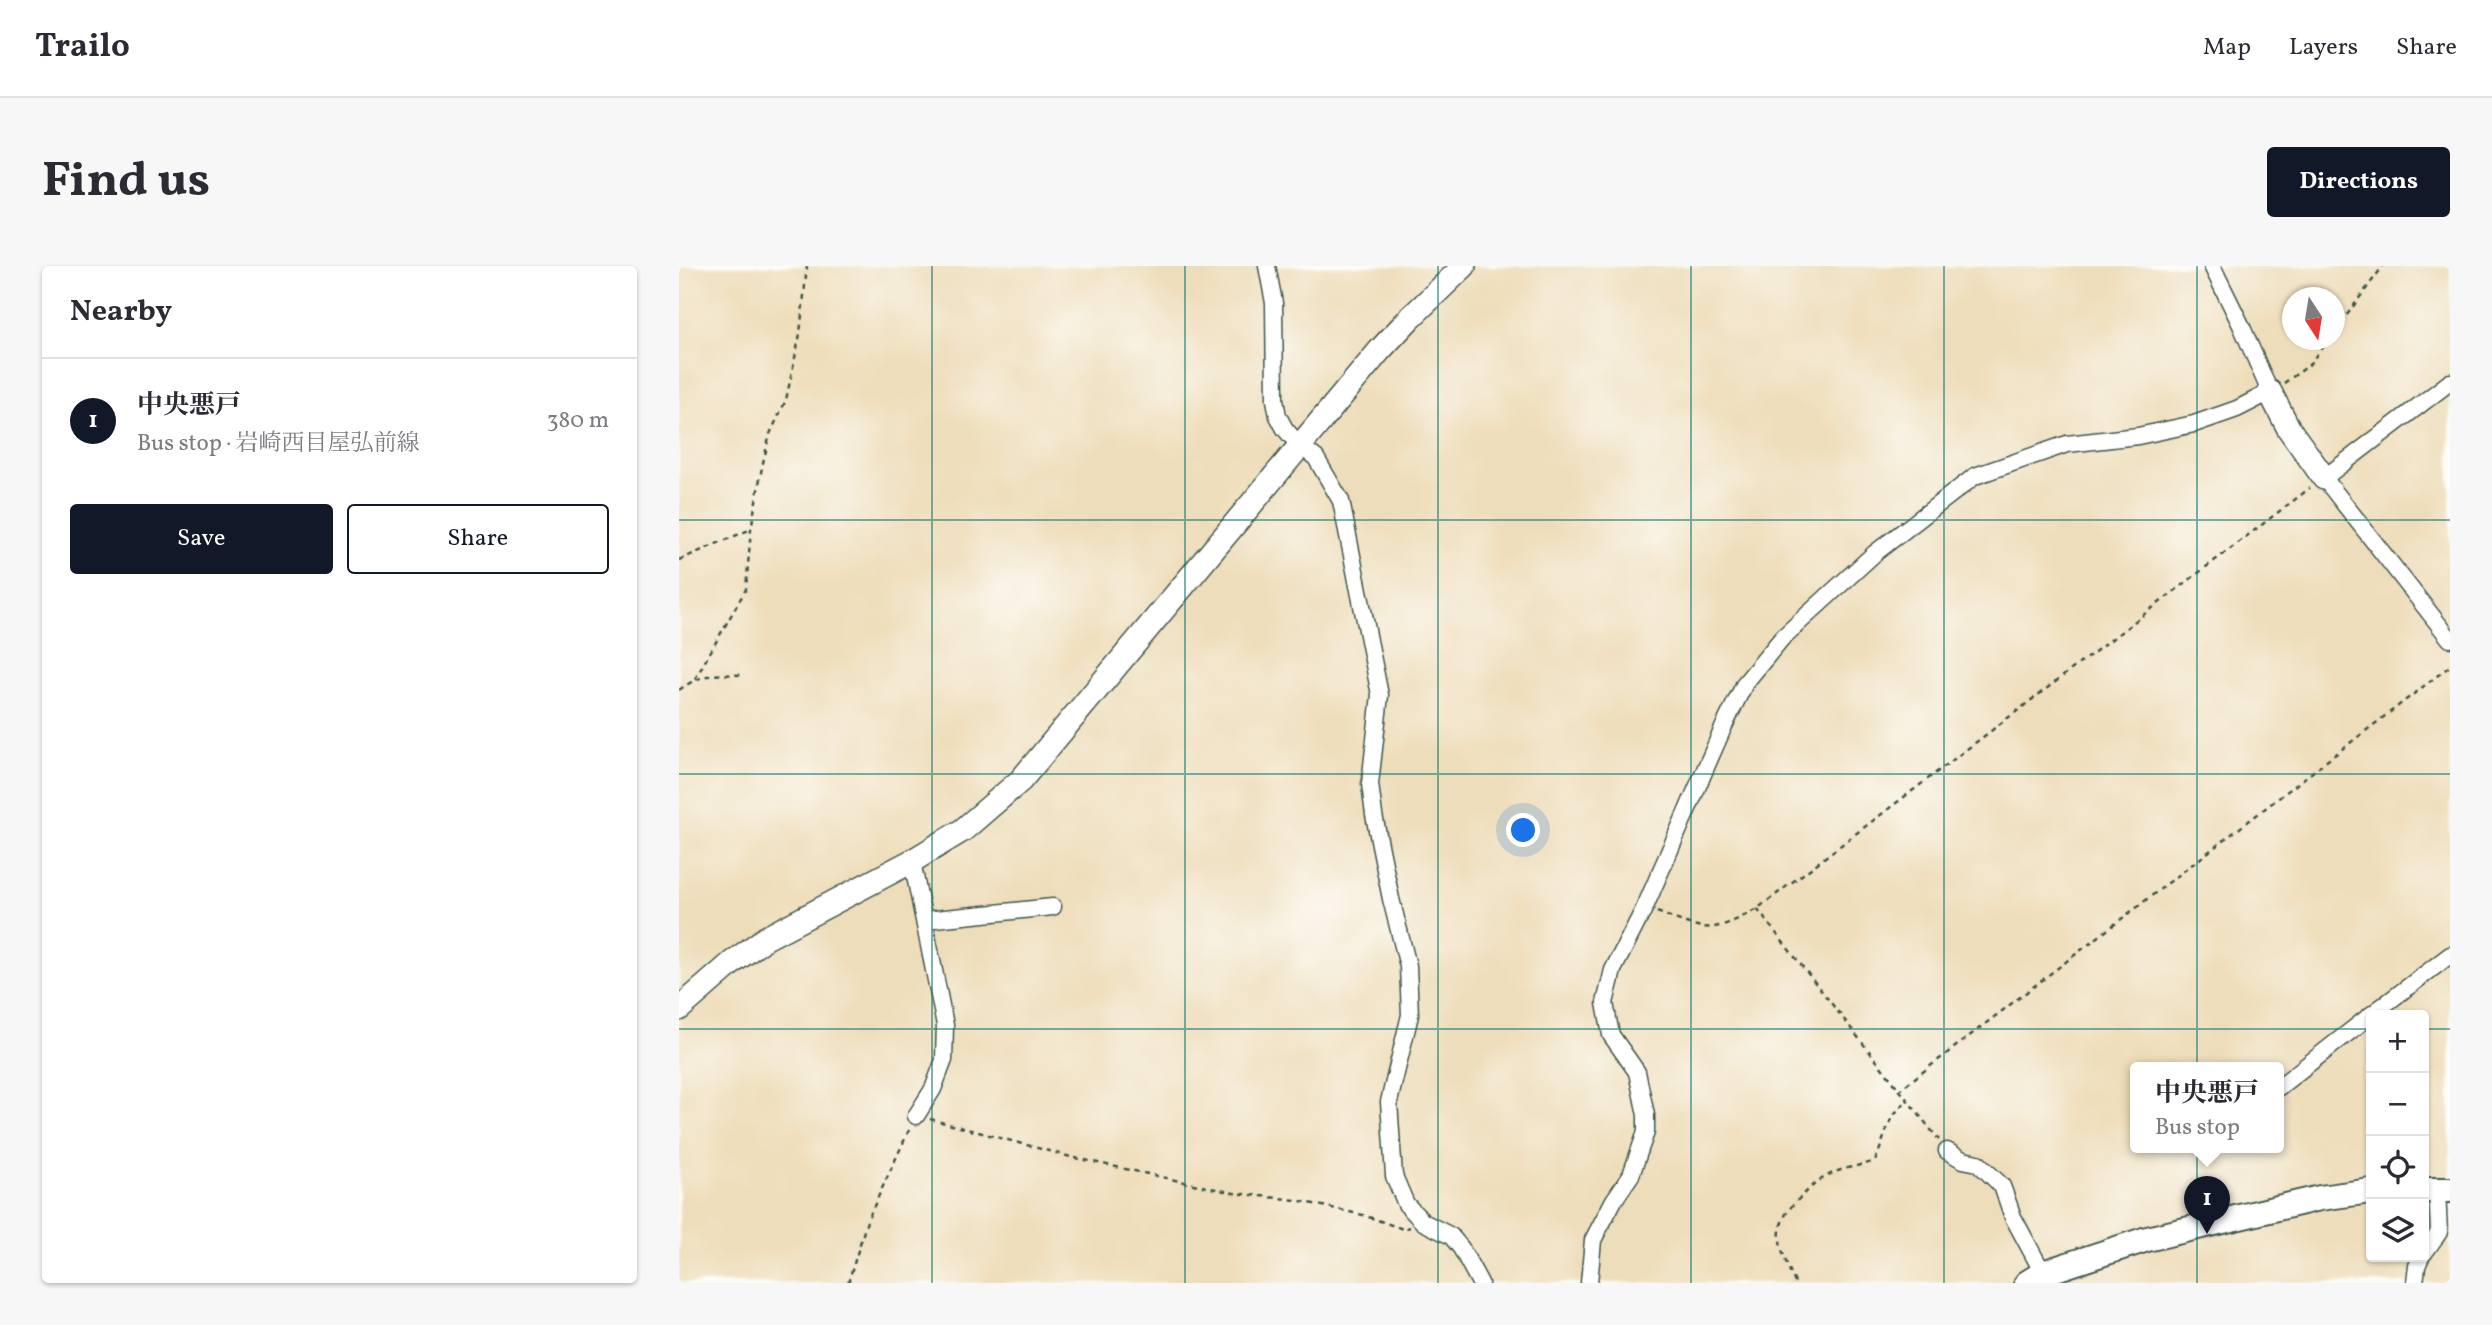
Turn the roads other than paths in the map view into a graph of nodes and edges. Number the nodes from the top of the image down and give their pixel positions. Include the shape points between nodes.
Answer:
1 (1267, 266) edge
2 (1464, 266) edge
3 (2211, 266) edge
4 (2450, 383) edge
5 (2270, 392) junction
6 (1299, 445) junction
7 (2324, 478) junction
8 (2450, 639) edge
9 (912, 861) junction
10 (1053, 907) dead end
11 (925, 920) junction
12 (2450, 954) edge
13 (679, 1009) edge
14 (2377, 1010) edge
15 (2366, 1019) edge
16 (2284, 1083) edge
17 (916, 1116) road end
18 (1947, 1151) road end
19 (2437, 1190) edge
20 (2366, 1192) edge
21 (2429, 1246) edge
22 (2419, 1262) edge
23 (2035, 1278) edge
24 (1480, 1283) edge
25 (1590, 1283) edge
26 (2415, 1283) edge

1 - 6 street via 1274,303 1275,400 1278,416
2 - 6 street via 1387,342
3 - 5 street
4 - 7 street
5 - 7 street via 2289,429
5 - 25 street via 2194,424 2138,436 2067,443 1975,476 1875,552 1782,638 1745,683 1613,970 1605,1003 1611,1035 1637,1072 1646,1132 1631,1175 1593,1240
6 - 9 street via 1021,780 963,830
6 - 24 street via 1316,458 1341,501 1380,695 1370,784 1408,966 1410,1015 1389,1102 1394,1176 1406,1204 1423,1222 1451,1236
7 - 8 street
9 - 11 street
9 - 13 street via 766,938
10 - 11 street
11 - 17 street via 945,1025 944,1060
12 - 14 street
15 - 16 street
18 - 23 street via 1978,1163 2002,1186
19 - 21 street via 2439,1232
20 - 23 main road via 2320,1198 2147,1239
22 - 26 street

